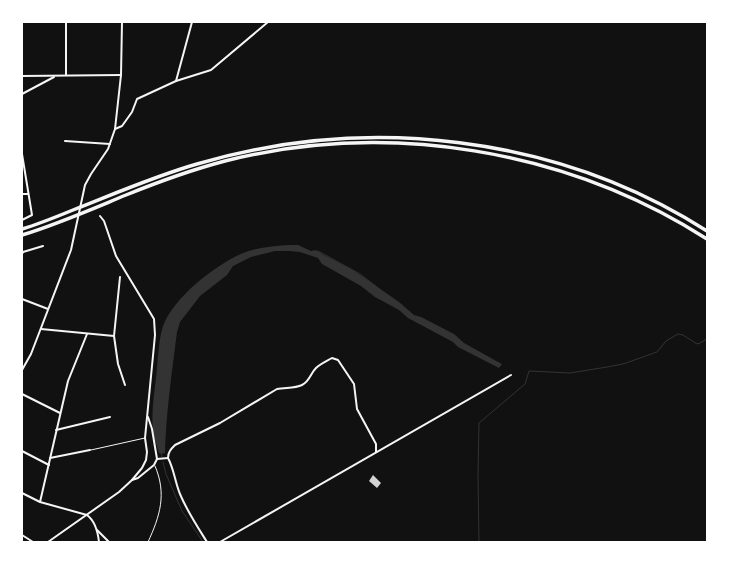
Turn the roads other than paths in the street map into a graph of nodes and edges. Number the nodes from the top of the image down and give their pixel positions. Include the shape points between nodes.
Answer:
1 (66, 22) edge
2 (122, 22) edge
3 (192, 22) edge
4 (268, 22) edge
5 (66, 75) junction
6 (22, 76) edge
7 (46, 76) junction
8 (56, 76) junction
9 (121, 76) junction
10 (46, 81) junction
11 (176, 81) junction
12 (22, 94) edge
13 (115, 129) junction
14 (65, 141) dead end
15 (110, 144) junction
16 (22, 154) edge
17 (22, 194) edge
18 (28, 194) junction
19 (100, 216) dead end
20 (22, 220) edge
21 (22, 229) edge
22 (707, 231) edge
23 (22, 235) edge
24 (707, 239) edge
25 (43, 246) dead end
26 (22, 254) edge
27 (120, 277) dead end
28 (22, 299) edge
29 (48, 309) junction
30 (41, 329) junction
31 (87, 334) junction
32 (114, 336) junction
33 (22, 370) edge
34 (511, 375) dead end
35 (125, 385) dead end
36 (22, 394) edge
37 (60, 413) junction
38 (147, 415) junction
39 (110, 417) dead end
40 (56, 430) junction
41 (145, 438) junction
42 (90, 450) joint
43 (22, 451) edge
44 (376, 453) junction
45 (50, 458) junction
46 (168, 458) junction
47 (157, 459) junction
48 (49, 465) junction
49 (154, 465) junction
50 (132, 480) junction
51 (22, 493) edge
52 (40, 502) junction
53 (87, 515) junction
54 (97, 530) junction
55 (22, 535) edge
56 (33, 542) edge
57 (48, 542) edge
58 (99, 542) edge
59 (108, 542) edge
60 (148, 542) edge
61 (208, 542) edge
62 (220, 542) edge

1 - 5 street
2 - 9 street
3 - 11 street
4 - 11 street via 211,70
5 - 8 street
5 - 9 street
6 - 7 street
7 - 8 street
7 - 10 street
8 - 10 street
9 - 13 street
10 - 12 street
11 - 13 street via 137,99 122,126
13 - 15 street
14 - 15 street
15 - 29 street via 87,180 71,250
16 - 18 street
17 - 18 street
18 - 20 street via 32,215
19 - 38 street via 116,256 154,319 155,335
21 - 22 highway via 176,170 222,157 272,146 319,140 402,138 463,143 503,150 571,168 603,179 662,206
23 - 24 highway via 178,175 225,162 320,146 401,143 463,149 565,172 658,210
25 - 26 street
27 - 32 street
28 - 29 street
29 - 30 street
30 - 31 street
30 - 33 street
31 - 32 street
31 - 37 street via 68,381
32 - 35 street via 118,364
34 - 44 street
36 - 37 street
37 - 40 street
38 - 41 street
38 - 47 street
39 - 40 street
40 - 45 street
41 - 42 lane
41 - 50 street via 146,460
42 - 45 street
43 - 48 street
44 - 46 street via 376,444 356,409 354,384 338,360 332,358 317,367 310,379 303,384 277,389 220,423 175,445 170,449
44 - 62 street
45 - 48 street
46 - 47 street
46 - 61 street via 179,492
47 - 49 street
48 - 52 street
49 - 50 street
49 - 60 lane via 162,488 162,501
50 - 53 street
51 - 52 street
52 - 53 street
53 - 54 street
53 - 57 street
54 - 58 street
54 - 59 street
55 - 56 street

